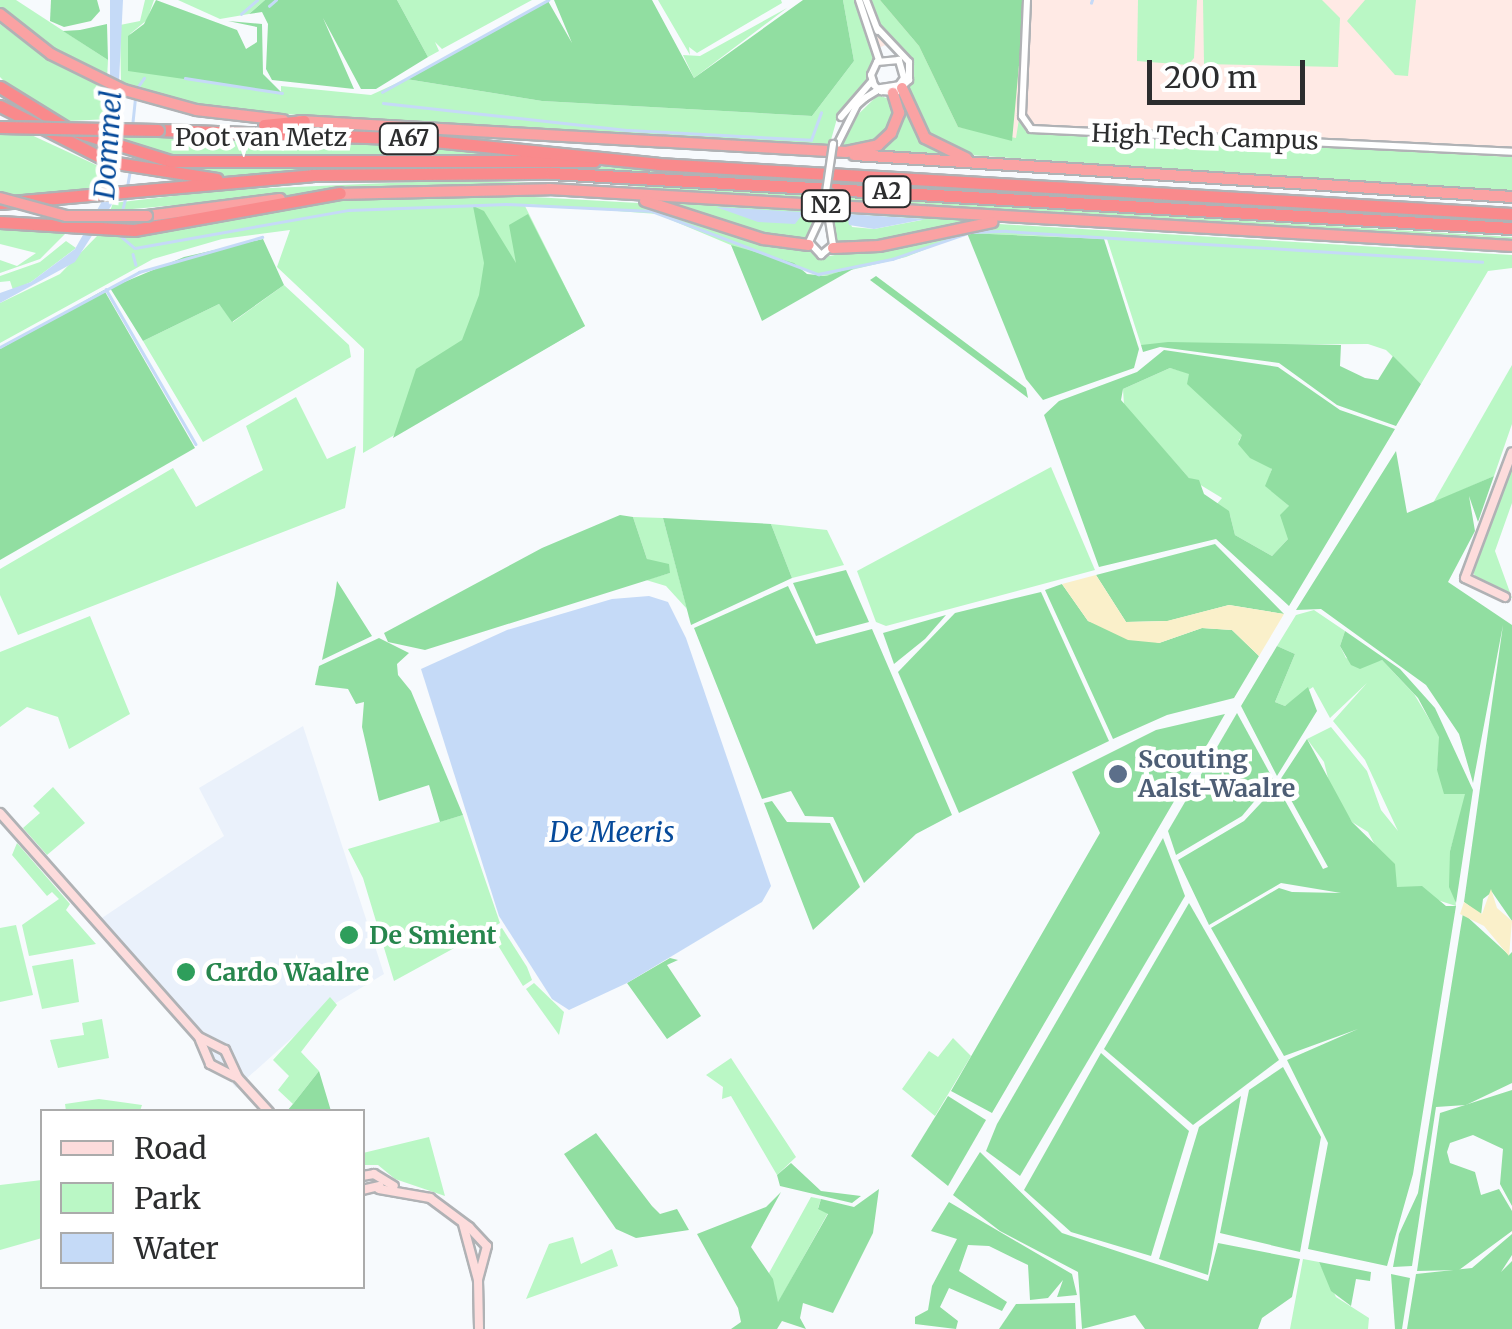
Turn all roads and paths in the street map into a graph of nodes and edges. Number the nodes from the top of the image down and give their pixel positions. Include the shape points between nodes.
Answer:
1 (863, 0) edge
2 (1027, 0) edge
3 (0, 14) edge
4 (892, 54) junction
5 (879, 60) junction
6 (872, 81) junction
7 (0, 88) edge
8 (899, 88) junction
9 (878, 90) junction
10 (0, 106) edge
11 (304, 121) junction
12 (0, 127) edge
13 (158, 130) junction
14 (835, 144) junction
15 (785, 150) junction
16 (1512, 152) edge
17 (658, 164) junction
18 (1016, 166) junction
19 (261, 178) junction
20 (600, 192) junction
21 (340, 194) junction
22 (1512, 197) edge
23 (0, 201) edge
24 (1512, 214) edge
25 (1052, 219) junction
26 (0, 222) edge
27 (1512, 228) edge
28 (824, 232) junction
29 (809, 244) junction
30 (1512, 246) edge
31 (832, 248) junction
32 (1512, 452) edge
33 (1508, 599) edge
34 (0, 813) edge
35 (212, 1052) junction
36 (225, 1065) junction
37 (266, 1109) edge
38 (365, 1176) edge
39 (380, 1185) junction
40 (365, 1189) edge
41 (472, 1239) junction
42 (477, 1258) junction
43 (479, 1329) edge

1 - 4 street
1 - 5 street
2 - 16 street, High Tech Campus via 1022,116 1031,129
3 - 11 highway, Poot van Metz / N2 via 38,46 99,80 157,100
4 - 5 street
4 - 8 street via 910,66
5 - 6 street
6 - 9 street
6 - 14 street via 846,108
7 - 17 highway, Poot van Metz / A2 via 73,131 148,156 223,164 492,158
8 - 9 street
8 - 15 highway, N2 via 897,122 878,145 846,152
8 - 18 highway, N2 via 914,124 936,147
9 - 14 street via 846,117
10 - 19 highway, Poot van Metz / A2 via 71,147 148,172
11 - 13 highway, N2
11 - 15 highway, N2
12 - 13 highway, A67, bridge
13 - 17 highway, A67 via 439,140
14 - 28 street, bridge
15 - 18 highway, N2
17 - 24 highway, A2
18 - 22 highway, N2
19 - 23 highway
19 - 27 highway, A2 via 551,173
20 - 21 highway, N2
20 - 25 highway, N2
20 - 29 highway, N2 via 690,211 762,239
21 - 23 highway, N2, bridge via 147,216 75,217
21 - 26 highway via 134,230
25 - 30 highway, N2
25 - 31 highway, N2 via 962,224 879,246
28 - 29 street
28 - 31 street
29 - 31 street via 818,255
32 - 33 main road via 1473,560 1473,583
34 - 35 main road
35 - 36 main road via 210,1064
35 - 36 main road via 225,1050
36 - 37 main road
38 - 39 main road via 374,1174
39 - 40 main road
39 - 41 main road via 430,1198 461,1220
41 - 42 main road via 466,1250
41 - 42 main road via 486,1246
42 - 43 main road

